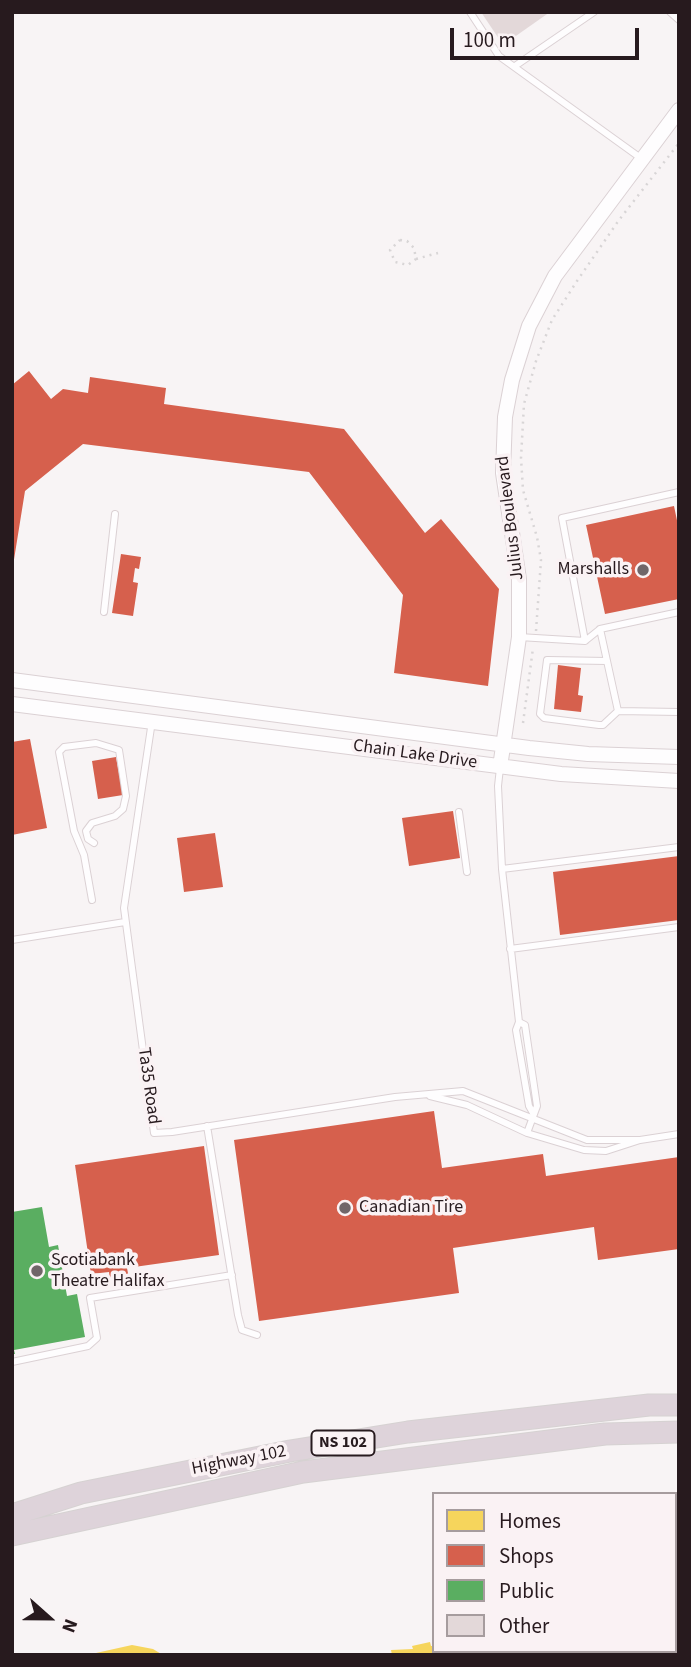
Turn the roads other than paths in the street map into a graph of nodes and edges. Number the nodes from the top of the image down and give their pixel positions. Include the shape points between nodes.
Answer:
1 (470, 12) edge
2 (594, 12) edge
3 (670, 12) edge
4 (679, 20) edge
5 (515, 66) junction
6 (679, 110) edge
7 (642, 159) junction
8 (679, 492) edge
9 (116, 514) dead end
10 (104, 612) dead end
11 (679, 612) edge
12 (600, 629) junction
13 (519, 637) junction
14 (585, 641) junction
15 (607, 661) junction
16 (12, 680) edge
17 (155, 700) junction
18 (12, 704) edge
19 (618, 711) junction
20 (679, 712) edge
21 (152, 721) junction
22 (503, 745) junction
23 (679, 757) edge
24 (500, 766) junction
25 (679, 781) edge
26 (459, 812) dead end
27 (94, 843) dead end
28 (679, 847) edge
29 (502, 869) junction
30 (467, 872) dead end
31 (92, 900) dead end
32 (125, 922) junction
33 (679, 927) edge
34 (12, 940) edge
35 (510, 949) junction
36 (426, 1095) junction
37 (532, 1116) junction
38 (207, 1126) junction
39 (527, 1133) junction
40 (679, 1134) edge
41 (640, 1140) junction
42 (232, 1275) junction
43 (257, 1335) dead end
44 (12, 1362) edge
45 (679, 1405) edge
46 (679, 1432) edge
47 (12, 1515) edge
48 (12, 1535) edge

1 - 5 lane via 499,56
2 - 5 lane
3 - 4 lane
5 - 7 lane
6 - 7 street, Julius Boulevard
7 - 13 street, Julius Boulevard via 555,276 529,327 512,380 503,473 518,571
8 - 14 lane via 562,517
9 - 10 lane
11 - 12 lane
12 - 14 lane
12 - 15 lane
13 - 14 lane
13 - 22 street, Julius Boulevard
15 - 19 lane
15 - 19 lane via 548,660 540,714 603,725
16 - 17 street, Chain Lake Drive
17 - 21 street
17 - 22 street, Chain Lake Drive
18 - 21 street, Chain Lake Drive
19 - 20 lane
21 - 24 street, Chain Lake Drive
21 - 32 lane via 125,894
22 - 23 street, Chain Lake Drive
22 - 24 street, Julius Boulevard
24 - 25 street, Chain Lake Drive
24 - 29 lane
26 - 30 lane
27 - 31 lane via 86,831 92,823 123,809 126,796 119,750 96,743 64,747 59,752
28 - 29 lane
29 - 35 lane
32 - 34 lane
32 - 38 lane, Ta35 Road via 154,1133
33 - 35 lane
35 - 37 lane via 519,1022 525,1025 537,1106
36 - 37 lane, Ta35 Road via 463,1091
36 - 38 lane, Ta35 Road
36 - 39 lane, Ta35 Road via 467,1105
37 - 39 lane
37 - 41 lane, Ta35 Road via 587,1140
38 - 42 lane
39 - 41 lane, Ta35 Road via 584,1150 606,1151
40 - 41 lane, Ta35 Road
42 - 43 lane via 242,1330
42 - 44 lane via 90,1298 97,1338 88,1346
45 - 47 highway, Highway 102 / NS 102 via 408,1432 290,1451 81,1493
46 - 48 highway, Highway 102 / NS 102 via 605,1434 303,1472

